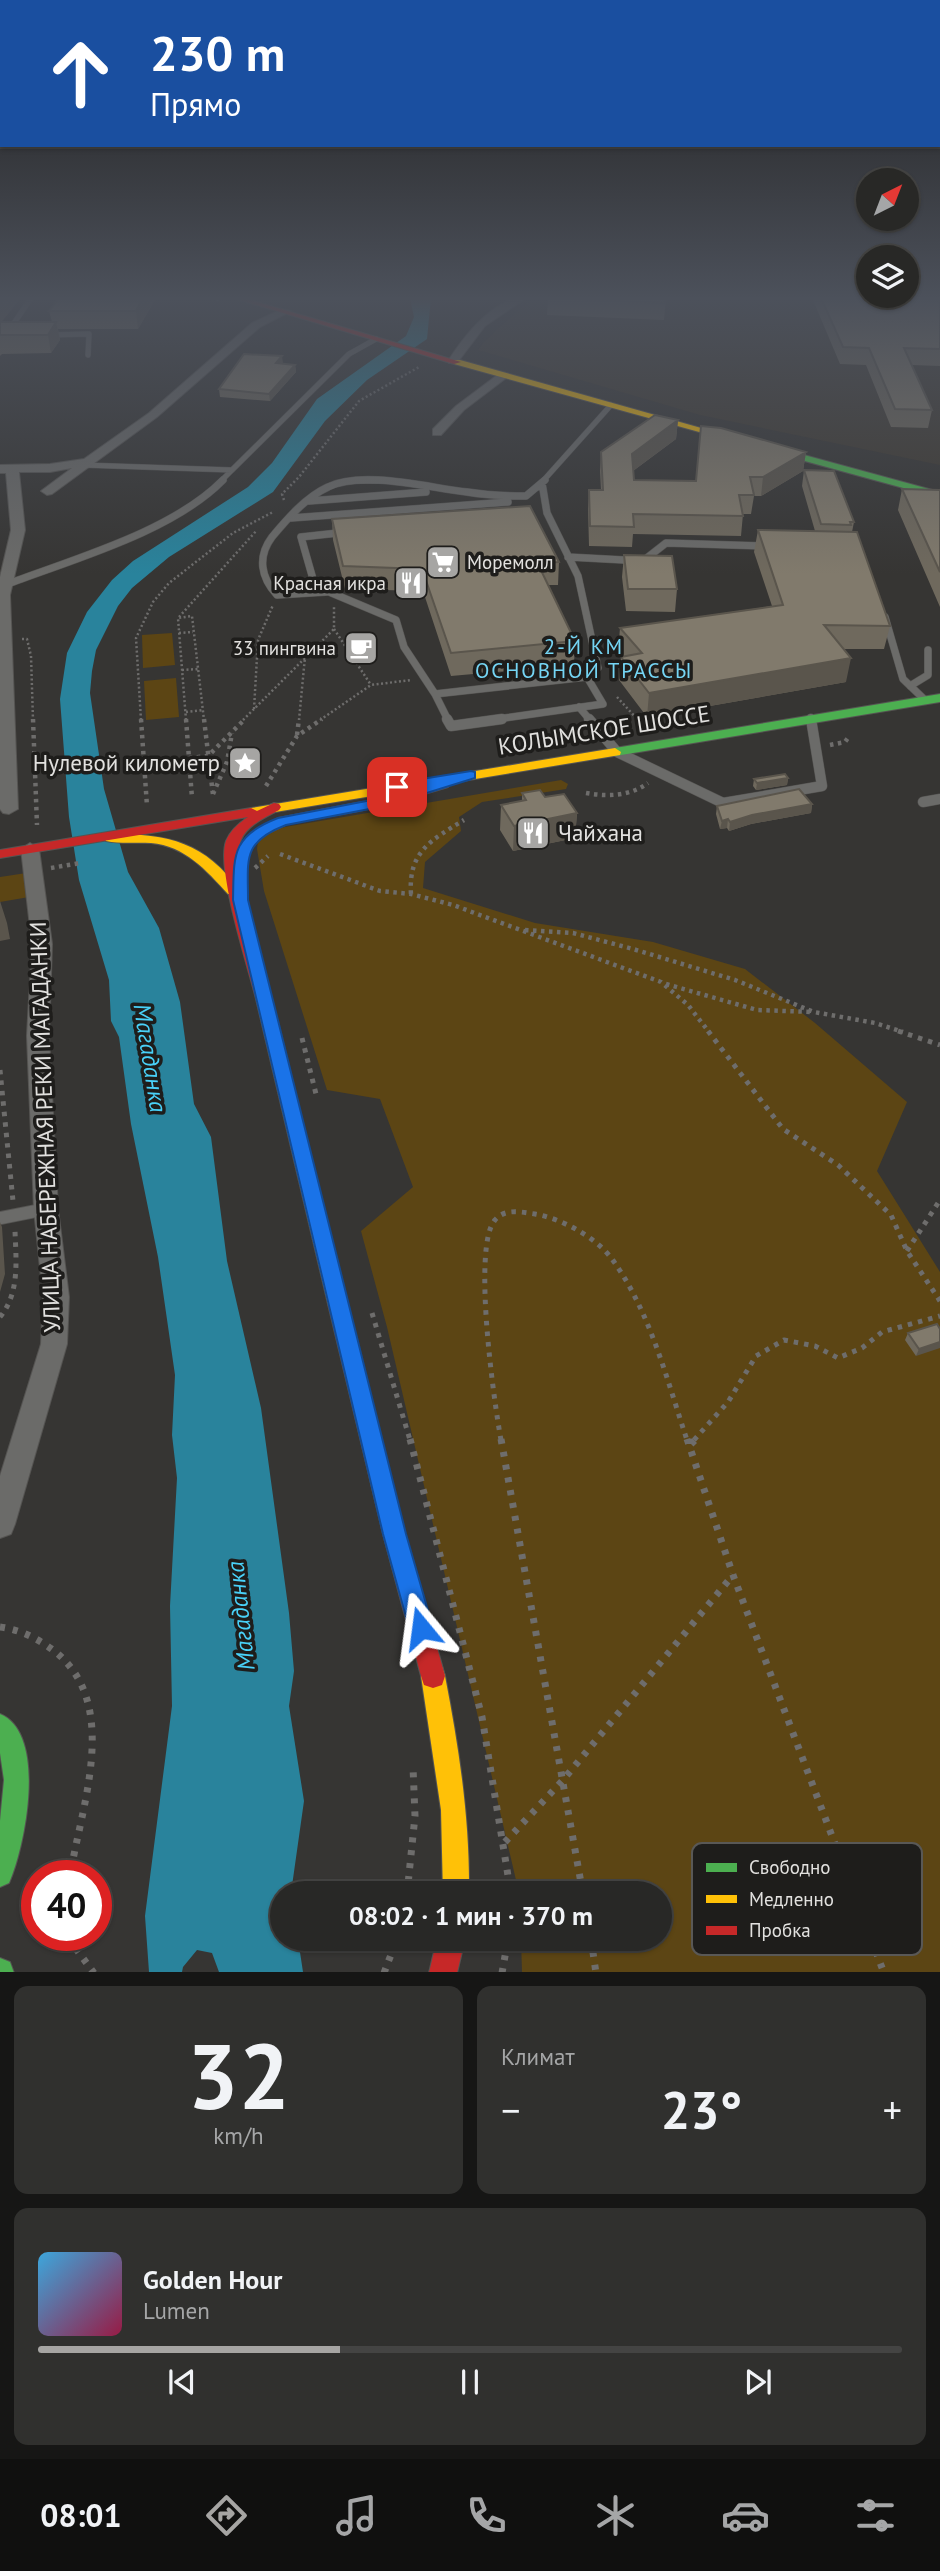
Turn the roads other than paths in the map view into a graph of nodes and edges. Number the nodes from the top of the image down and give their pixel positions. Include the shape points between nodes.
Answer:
1 (182, 390) edge
2 (313, 390) edge
3 (484, 390) edge
4 (558, 390) edge
5 (611, 405) junction
6 (437, 432) dead end
7 (97, 455) junction
8 (83, 465) junction
9 (6, 469) edge
10 (232, 470) junction
11 (542, 483) junction
12 (47, 491) dead end
13 (450, 491) junction
14 (940, 495) edge
15 (526, 496) junction
16 (544, 497) junction
17 (309, 500) junction
18 (547, 513) junction
19 (536, 514) edge
20 (291, 518) junction
21 (355, 531) edge
22 (779, 546) edge
23 (568, 557) junction
24 (3, 592) edge
25 (326, 592) junction
26 (883, 610) edge
27 (928, 650) dead end
28 (587, 677) junction
29 (910, 686) junction
30 (435, 694) junction
31 (933, 699) edge
32 (579, 707) junction
33 (811, 719) junction
34 (3, 739) edge
35 (617, 752) junction
36 (471, 775) junction
37 (940, 799) edge
38 (923, 802) dead end
39 (274, 807) junction
40 (4, 809) edge
41 (157, 833) junction
42 (37, 848) junction
43 (0, 854) edge
44 (240, 900) junction
45 (46, 1209) junction
46 (7, 1217) edge
47 (0, 1524) edge
48 (0, 1726) edge
49 (0, 1874) edge
50 (456, 1881) edge
51 (448, 1951) edge
52 (443, 1972) edge

1 - 7 street
2 - 10 lane
3 - 6 street
4 - 5 main road
5 - 11 lane
5 - 14 main road
7 - 8 street
7 - 9 street via 65,465
8 - 10 lane
8 - 12 street
9 - 24 street via 18,530
10 - 24 lane via 205,498 171,519
11 - 15 lane
11 - 16 lane
13 - 15 lane
13 - 17 lane
13 - 17 lane via 372,482 335,484
15 - 16 lane
15 - 20 lane via 507,503
16 - 18 lane
17 - 20 lane
18 - 19 lane
18 - 23 lane
20 - 25 lane via 268,543 261,564 263,577 277,595
21 - 25 lane via 301,537 315,586
22 - 23 lane via 666,543 643,561
23 - 28 lane via 587,608 598,668
24 - 34 street
25 - 30 lane via 396,620 404,647
26 - 29 lane via 903,679
27 - 29 lane via 928,675
28 - 30 lane
28 - 32 lane via 603,704
29 - 31 lane
30 - 32 lane via 450,726
31 - 33 main road, КОЛЫМСКОЕ ШОССЕ
32 - 35 lane
33 - 35 main road, КОЛЫМСКОЕ ШОССЕ
33 - 35 lane via 822,786 777,794 723,803
34 - 40 street
35 - 36 main road, КОЛЫМСКОЕ ШОССЕ
36 - 39 main road, КОЛЫМСКОЕ ШОССЕ
36 - 44 main road via 385,802 266,827 241,855
37 - 38 lane
39 - 41 main road, КОЛЫМСКОЕ ШОССЕ
39 - 44 main road via 246,823 233,839 230,869
41 - 42 main road, КОЛЫМСКОЕ ШОССЕ
41 - 44 main road via 210,862
42 - 43 main road, КОЛЫМСКОЕ ШОССЕ
42 - 45 street, УЛИЦА НАБЕРЕЖНАЯ РЕКИ МАГАДАНКИ via 38,1036
44 - 50 main road via 394,1534 428,1651 453,1783
45 - 46 lane
45 - 47 street, УЛИЦА НАБЕРЕЖНАЯ РЕКИ МАГАДАНКИ via 56,1297 54,1344
48 - 49 main road via 12,1745 18,1769 12,1825
51 - 52 main road

